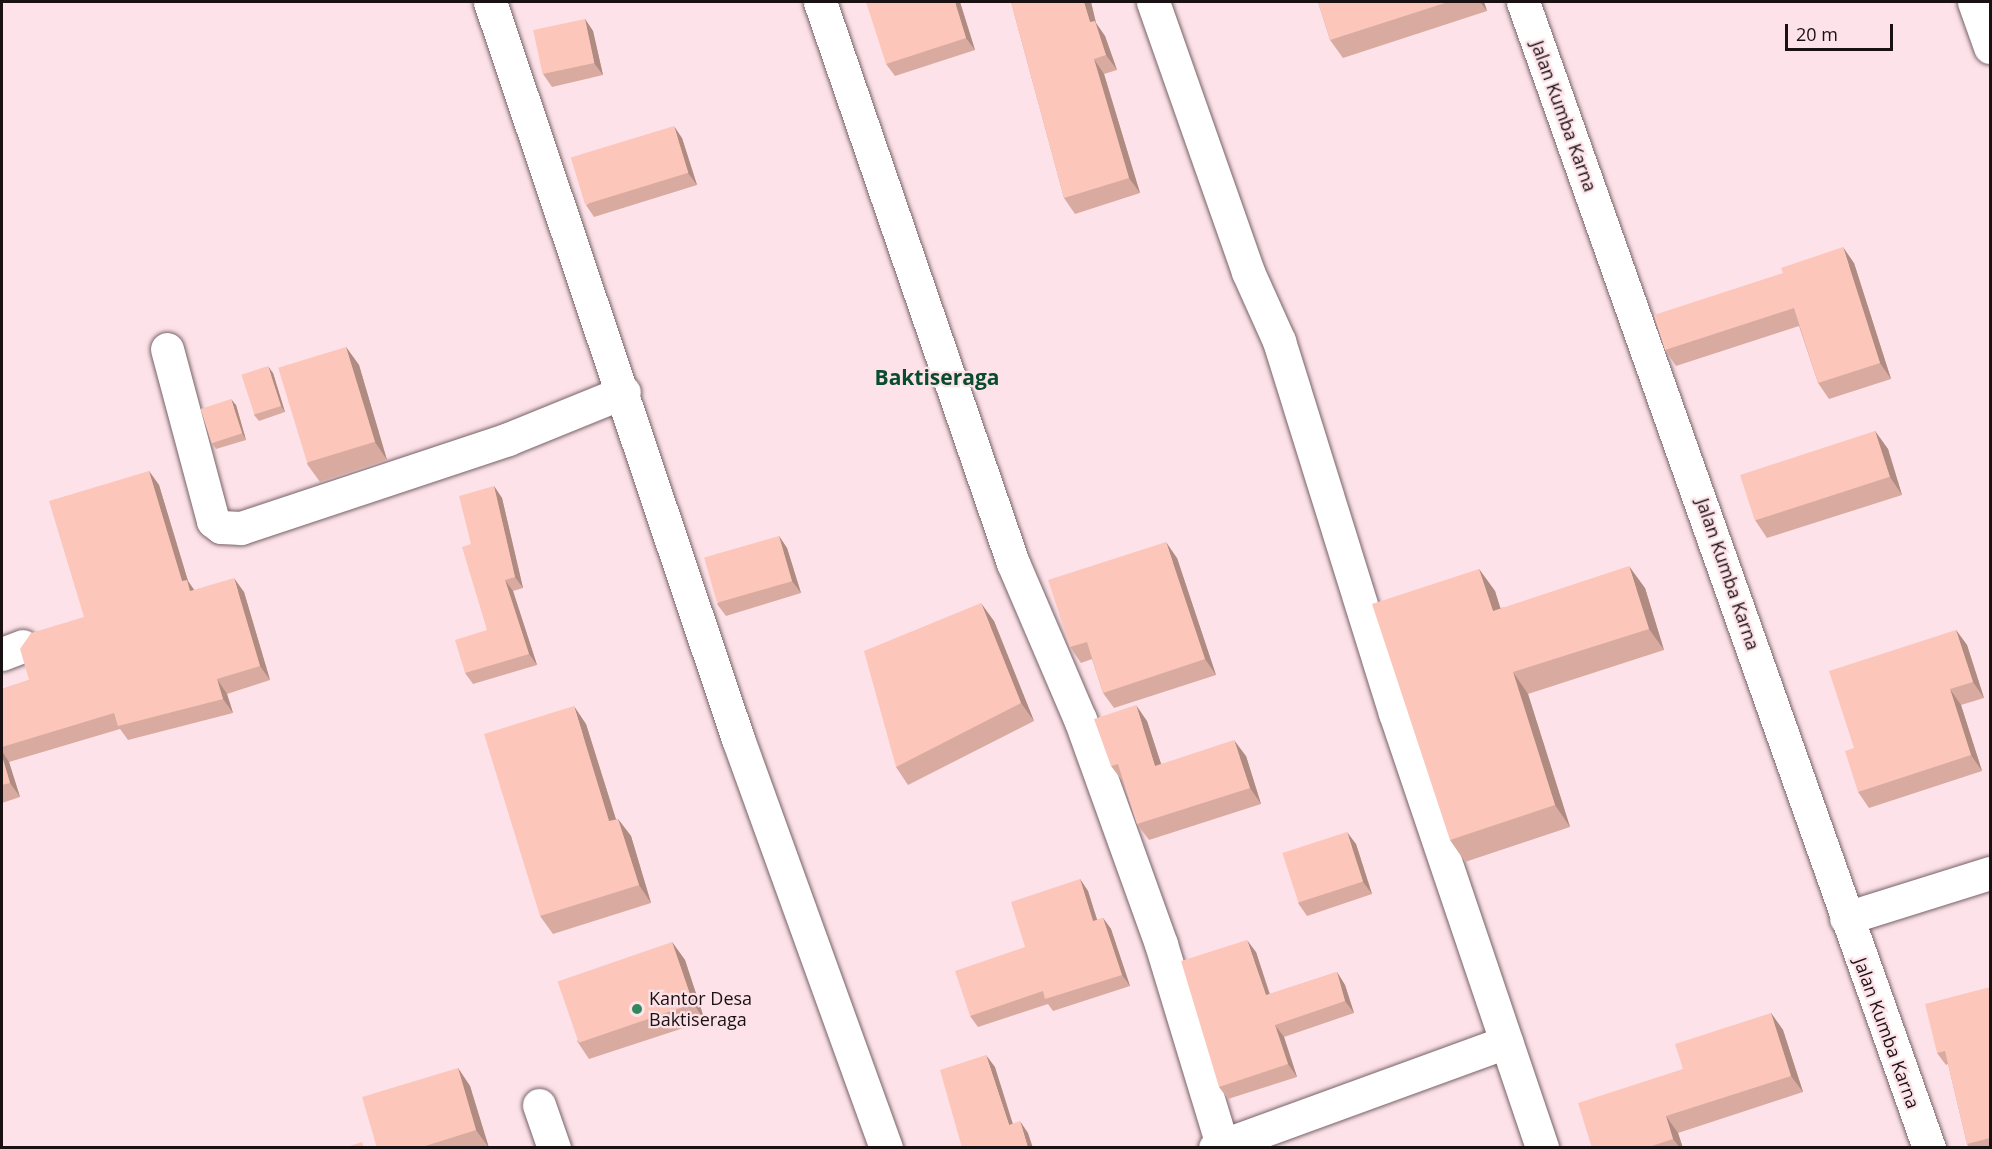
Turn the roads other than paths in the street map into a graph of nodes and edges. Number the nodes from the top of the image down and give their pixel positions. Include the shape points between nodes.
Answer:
1 (490, 2) edge
2 (820, 2) edge
3 (1153, 2) edge
4 (1523, 2) edge
5 (1974, 2) edge
6 (1990, 46) edge
7 (167, 349) dead end
8 (624, 392) junction
9 (1990, 873) edge
10 (1846, 918) junction
11 (1506, 1042) junction
12 (539, 1105) dead end
13 (1219, 1146) edge
14 (554, 1148) edge
15 (886, 1148) edge
16 (1542, 1148) edge
17 (1929, 1148) edge

1 - 8 street
2 - 13 street via 1013,563 1080,719 1161,944
3 - 11 street via 1248,272 1279,341 1395,713
4 - 10 street, Jalan Kumba Karna
5 - 6 street
7 - 8 street via 213,521 221,527 241,528 508,440
8 - 15 street via 738,739
9 - 10 street
10 - 17 street, Jalan Kumba Karna
11 - 13 street
11 - 16 street
12 - 14 street

